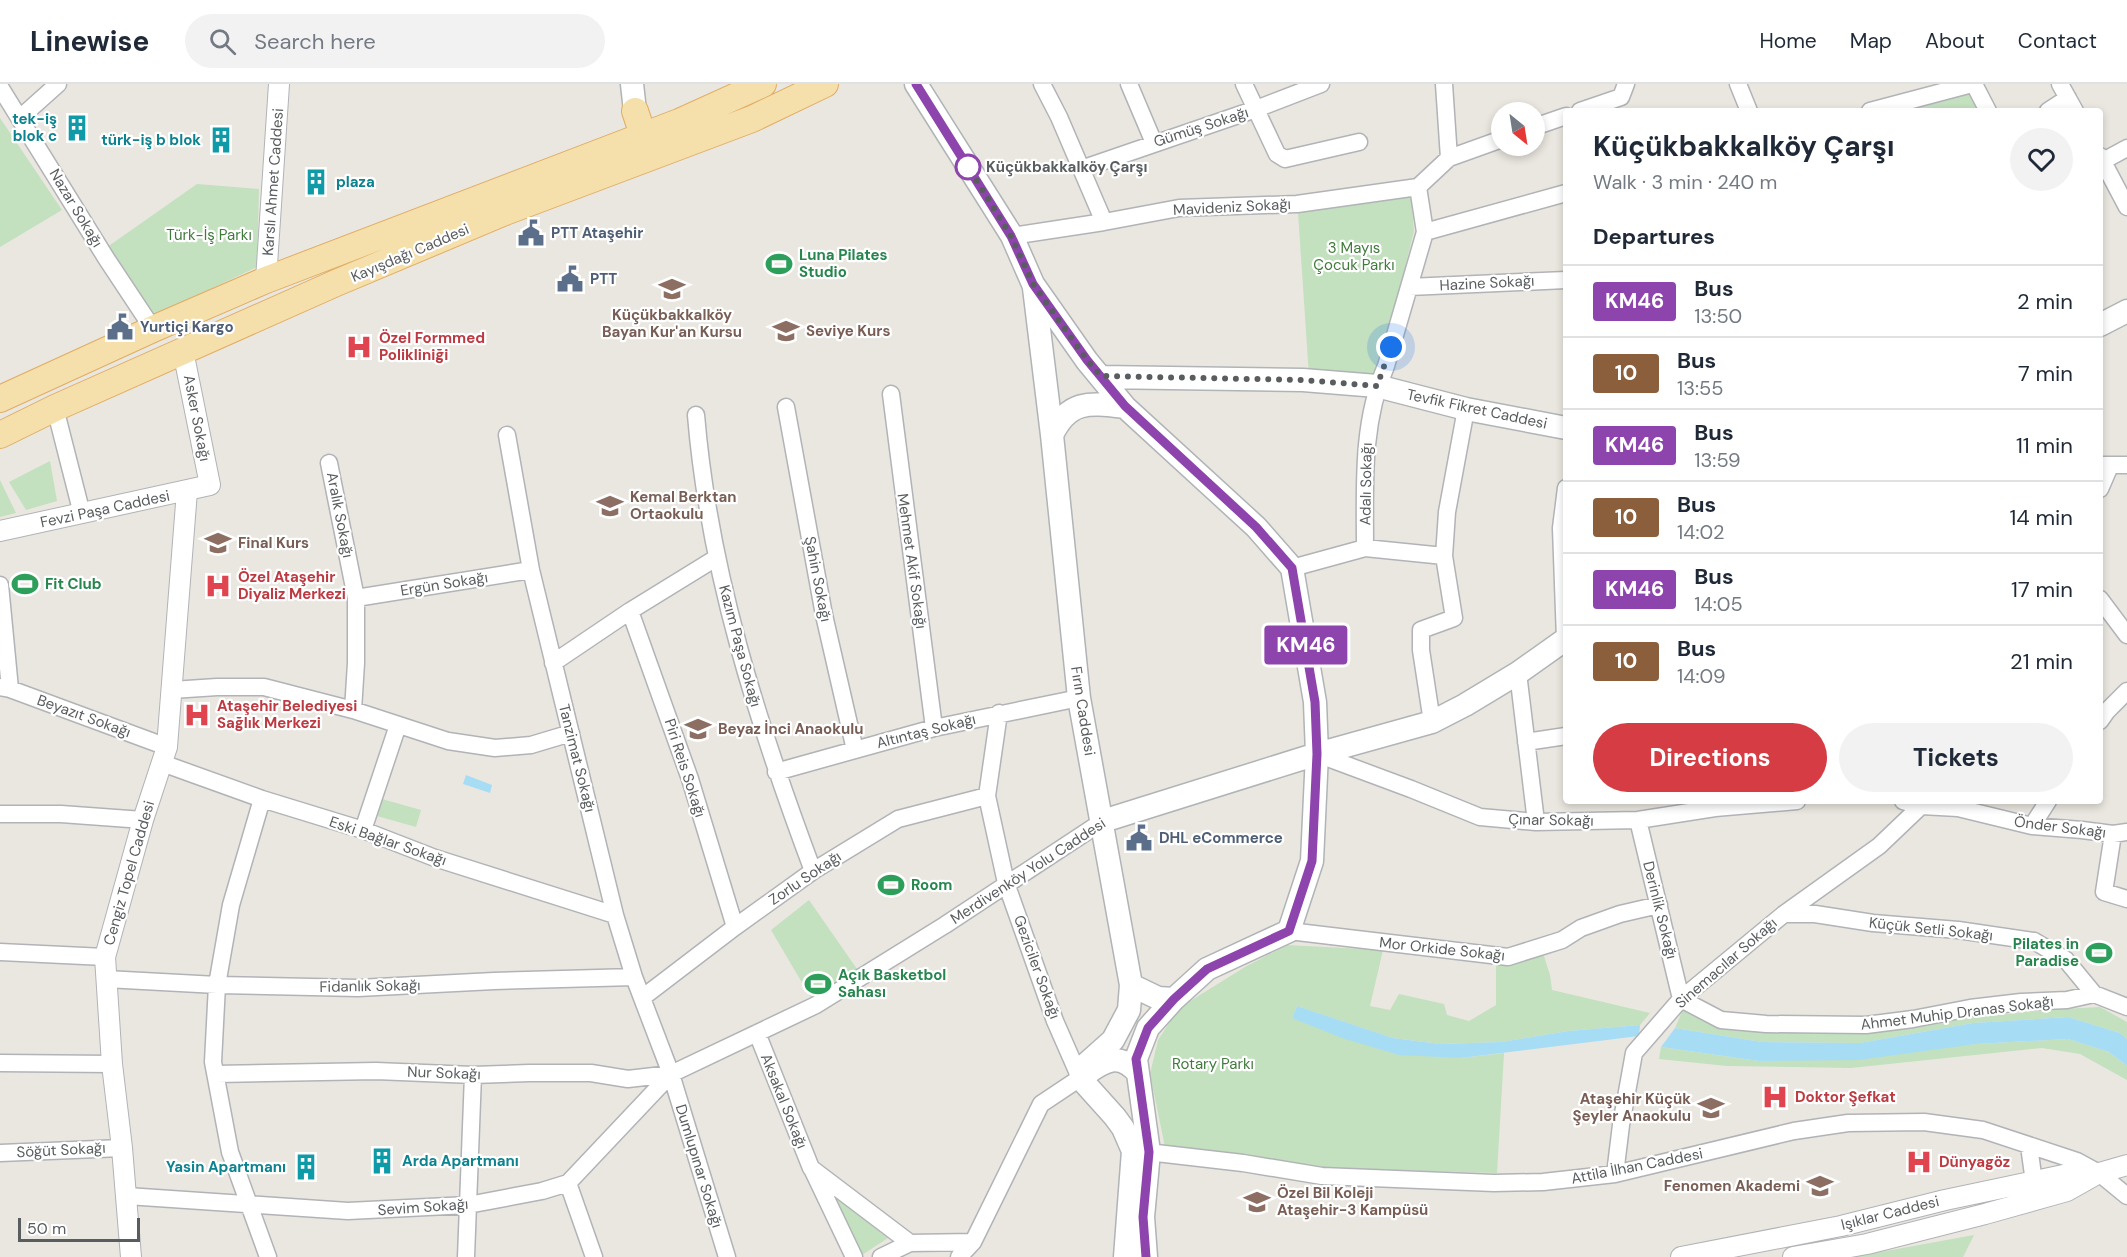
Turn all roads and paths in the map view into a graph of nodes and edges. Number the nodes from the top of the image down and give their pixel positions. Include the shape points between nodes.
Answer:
1 (58, 84) edge
2 (279, 84) edge
3 (632, 84) edge
4 (763, 84) edge
5 (825, 84) edge
6 (916, 84) edge
7 (1042, 84) edge
8 (1129, 84) edge
9 (1244, 84) edge
10 (1321, 84) edge
11 (1444, 84) edge
12 (1738, 84) edge
13 (1973, 84) edge
14 (0, 87) edge
15 (1621, 88) edge
16 (2067, 98) edge
17 (1585, 108) edge
18 (1748, 108) edge
19 (1881, 108) edge
20 (1986, 108) edge
21 (2052, 108) edge
22 (1256, 109) junction
23 (1563, 117) edge
24 (20, 118) junction
25 (639, 123) junction
26 (1545, 123) edge
27 (1359, 142) dead end
28 (1154, 143) junction
29 (1491, 143) edge
30 (2127, 148) edge
31 (673, 150) junction
32 (1449, 158) junction
33 (2103, 158) edge
34 (2103, 160) edge
35 (1081, 169) junction
36 (1418, 187) junction
37 (1563, 194) edge
38 (2127, 207) edge
39 (1104, 222) junction
40 (1425, 232) junction
41 (1011, 236) junction
42 (266, 280) junction
43 (1563, 280) edge
44 (1033, 284) junction
45 (1409, 287) junction
46 (2127, 310) edge
47 (2103, 323) edge
48 (153, 328) junction
49 (183, 351) junction
50 (1094, 368) junction
51 (1046, 374) junction
52 (1377, 386) junction
53 (891, 394) dead end
54 (0, 399) edge
55 (786, 406) dead end
56 (1125, 406) junction
57 (55, 408) junction
58 (1466, 409) junction
59 (696, 415) dead end
60 (1563, 427) edge
61 (0, 435) edge
62 (507, 435) dead end
63 (1052, 435) junction
64 (330, 463) dead end
65 (2105, 465) edge
66 (2127, 465) edge
67 (210, 485) joint
68 (187, 491) junction
69 (1563, 512) edge
70 (82, 514) junction
71 (0, 531) edge
72 (1365, 548) junction
73 (1444, 556) junction
74 (716, 558) junction
75 (1292, 568) junction
76 (531, 570) junction
77 (1563, 572) edge
78 (0, 585) edge
79 (356, 598) junction
80 (2103, 603) edge
81 (630, 611) junction
82 (2127, 635) edge
83 (1563, 641) edge
84 (553, 663) junction
85 (1518, 673) junction
86 (5, 688) edge
87 (172, 690) junction
88 (2127, 691) edge
89 (1079, 698) junction
90 (353, 710) junction
91 (999, 713) junction
92 (2103, 717) edge
93 (1432, 722) junction
94 (398, 725) junction
95 (934, 728) junction
96 (571, 733) junction
97 (1563, 736) edge
98 (1526, 742) junction
99 (855, 750) junction
100 (1317, 754) junction
101 (165, 755) junction
102 (776, 772) junction
103 (987, 796) junction
104 (262, 799) junction
105 (1762, 804) edge
106 (1914, 804) edge
107 (1959, 804) edge
108 (2046, 804) edge
109 (1921, 806) junction
110 (0, 814) edge
111 (143, 820) junction
112 (1638, 820) junction
113 (1102, 821) junction
114 (1536, 822) junction
115 (2032, 826) junction
116 (363, 830) junction
117 (2120, 833) edge
118 (813, 871) junction
119 (1006, 883) junction
120 (2127, 899) edge
121 (1659, 904) junction
122 (1784, 914) junction
123 (615, 915) junction
124 (735, 927) junction
125 (1289, 931) junction
126 (0, 952) edge
127 (105, 957) junction
128 (634, 977) junction
129 (106, 979) junction
130 (217, 985) junction
131 (1131, 985) junction
132 (2094, 994) junction
133 (642, 998) junction
134 (1174, 999) junction
135 (1682, 999) junction
136 (2127, 1008) edge
137 (757, 1033) junction
138 (0, 1062) edge
139 (112, 1064) junction
140 (1138, 1073) junction
141 (216, 1074) junction
142 (671, 1074) junction
143 (473, 1075) junction
144 (1080, 1078) junction
145 (2028, 1146) junction
146 (122, 1148) junction
147 (1141, 1151) junction
148 (0, 1154) edge
149 (2127, 1165) edge
150 (811, 1168) junction
151 (2099, 1173) junction
152 (1616, 1174) junction
153 (2034, 1182) junction
154 (567, 1184) junction
155 (127, 1196) junction
156 (2127, 1196) edge
157 (249, 1204) junction
158 (468, 1205) junction
159 (973, 1242) junction
160 (910, 1243) junction
161 (131, 1257) edge
162 (268, 1257) edge
163 (466, 1257) edge
164 (594, 1257) edge
165 (727, 1257) edge
166 (854, 1257) edge
167 (881, 1257) edge
168 (959, 1257) edge
169 (1125, 1257) edge
170 (1146, 1257) edge
171 (1681, 1257) edge
172 (1793, 1257) edge

1 - 24 street
2 - 42 street, Karslı Ahmet Caddesi
3 - 25 main road
4 - 25 main road via 724,103
5 - 31 main road, Kayışdağı Caddesi via 752,119
6 - 41 main road
7 - 35 street
8 - 28 street
9 - 22 street
10 - 22 street, Gümüş Sokağı
11 - 32 street
12 - 18 street
13 - 19 street
13 - 20 street
14 - 24 street, Nazar Sokağı
15 - 17 street
16 - 21 street
22 - 27 street via 1277,154 1285,159
22 - 28 street, Gümüş Sokağı
23 - 26 street
24 - 48 street, Nazar Sokağı
25 - 31 main road via 654,147
25 - 42 main road, Kayışdağı Caddesi via 612,147
28 - 35 street, Gümüş Sokağı
29 - 32 street
30 - 33 street
31 - 49 main road, Kayışdağı Caddesi via 505,212
32 - 36 street
34 - 38 street
35 - 39 street
36 - 39 street, Mavideniz Sokağı via 1297,204 1179,208
36 - 40 street
37 - 40 street
39 - 41 street, Mavideniz Sokağı
40 - 45 street, Adalı Sokağı
41 - 44 main road
42 - 48 main road, Kayışdağı Caddesi
43 - 45 street, Hazine Sokağı
44 - 50 main road
44 - 51 main road, Fırın Caddesi
45 - 52 street, Adalı Sokağı
46 - 47 main road
48 - 54 main road, Kayışdağı Caddesi
49 - 57 main road, Kayışdağı Caddesi
49 - 67 street, Asker Sokağı
50 - 51 main road, Tevfik Fikret Caddesi via 1071,358 1059,361
50 - 52 main road, Tevfik Fikret Caddesi
50 - 56 main road
51 - 63 main road, Fırın Caddesi
52 - 58 main road, Tevfik Fikret Caddesi
52 - 72 street, Adalı Sokağı via 1365,446
53 - 95 street, Mehmet Akif Sokağı
55 - 99 street, Şahin Sokağı via 824,615
56 - 63 main road via 1083,405 1060,420
56 - 75 main road via 1256,527
57 - 61 main road, Kayışdağı Caddesi
57 - 70 street
58 - 60 main road, Tevfik Fikret Caddesi
58 - 73 street via 1447,512
59 - 74 street, Kazım Paşa Sokağı via 700,466
62 - 76 street, Tanzimat Sokağı
63 - 89 main road, Fırın Caddesi
64 - 79 street, Aralık Sokağı
65 - 66 street
67 - 68 street, Fevzi Paşa Caddesi
68 - 70 street, Fevzi Paşa Caddesi
68 - 87 street, Cengiz Topel Caddesi
69 - 77 street
70 - 71 street, Fevzi Paşa Caddesi
72 - 73 street
72 - 75 street
73 - 93 street via 1454,618 1421,630
74 - 81 street
74 - 102 street, Kazım Paşa Sokağı
75 - 100 main road via 1315,702
76 - 79 street, Ergün Sokağı
76 - 84 street, Tanzimat Sokağı
78 - 86 street
79 - 90 street, Aralık Sokağı
80 - 82 street
81 - 84 street
81 - 124 street, Piri Reis Sokağı via 690,779
83 - 85 main road, Merdivenköy Yolu Caddesi
84 - 96 street, Tanzimat Sokağı
85 - 93 main road, Merdivenköy Yolu Caddesi
85 - 98 street
86 - 101 street, Beyazıt Sokağı
87 - 90 street via 264,687
87 - 101 street, Cengiz Topel Caddesi
88 - 92 street
89 - 91 street, Altıntaş Sokağı
89 - 113 main road, Fırın Caddesi
90 - 94 street
91 - 95 street, Altıntaş Sokağı
91 - 103 street, Geziciler Sokağı
93 - 100 main road, Merdivenköy Yolu Caddesi
94 - 96 street via 448,741 495,748 531,745
94 - 116 street
95 - 99 street, Altıntaş Sokağı
96 - 123 street, Tanzimat Sokağı
97 - 98 street
98 - 114 street
99 - 102 street, Altıntaş Sokağı
100 - 113 main road, Merdivenköy Yolu Caddesi
100 - 114 street, Çınar Sokağı via 1480,818
100 - 125 main road via 1312,861
101 - 104 street, Eski Bağlar Sokağı
101 - 111 street, Cengiz Topel Caddesi
102 - 118 street, Kazım Paşa Sokağı
103 - 118 street, Zorlu Sokağı via 898,819
103 - 119 street, Geziciler Sokağı
104 - 116 street, Eski Bağlar Sokağı
104 - 130 street via 231,905
105 - 112 street, Çınar Sokağı
106 - 109 street
107 - 109 street
107 - 115 street, Önder Sokağı
108 - 115 street
109 - 122 street, Sinemacılar Sokağı via 1879,846
110 - 111 street
111 - 127 street, Cengiz Topel Caddesi
112 - 114 street, Çınar Sokağı
112 - 121 street, Derinlik Sokağı
113 - 119 street, Merdivenköy Yolu Caddesi
113 - 131 main road, Fırın Caddesi
115 - 117 street, Önder Sokağı
116 - 123 street, Eski Bağlar Sokağı via 435,858
117 - 120 street via 2104,892
118 - 124 street, Zorlu Sokağı
119 - 137 street, Merdivenköy Yolu Caddesi via 816,1005
119 - 144 street, Geziciler Sokağı via 1055,1021
121 - 125 street, Mor Orkide Sokağı via 1600,921 1562,940 1508,957
121 - 135 street, Derinlik Sokağı
122 - 132 street, Küçük Setli Sokağı via 1815,914 2034,941 2066,960
122 - 135 street, Sinemacılar Sokağı
123 - 128 street, Tanzimat Sokağı
124 - 133 street, Zorlu Sokağı
125 - 134 main road via 1207,969
126 - 127 street
127 - 129 street, Cengiz Topel Caddesi
128 - 130 street, Fidanlık Sokağı via 358,988
128 - 133 street, Tanzimat Sokağı
129 - 130 street, Fidanlık Sokağı
129 - 139 street, Cengiz Topel Caddesi
130 - 141 street via 213,1062
131 - 134 main road via 1158,998
131 - 144 main road, Fırın Caddesi via 1129,1010 1113,1040 1085,1065
132 - 135 street, Ahmet Muhip Dranas Sokağı via 1866,1025 1721,1020
132 - 136 street
133 - 142 street, Tanzimat Sokağı
134 - 140 main road via 1148,1028 1136,1059
135 - 152 street, Sinemacılar Sokağı via 1634,1053
137 - 142 street, Merdivenköy Yolu Caddesi
137 - 150 street, Aksakal Sokağı
138 - 139 street
139 - 146 street, Cengiz Topel Caddesi
140 - 144 main road via 1129,1063 1114,1060
140 - 147 main road
141 - 143 street, Nur Sokağı via 376,1071
141 - 157 street via 230,1152
142 - 143 street, Nur Sokağı via 628,1079 591,1073
142 - 154 street
142 - 165 street, Dumlupınar Sokağı
143 - 158 street
144 - 147 main road
144 - 159 street via 1041,1104
145 - 151 street, Attila İlhan Caddesi via 2077,1161
145 - 152 street, Attila İlhan Caddesi via 1983,1130 1924,1122 1848,1123 1794,1131
145 - 153 street
146 - 148 street, Söğüt Sokağı
146 - 155 street, Cengiz Topel Caddesi
147 - 152 street, Attila İlhan Caddesi via 1243,1162 1322,1176 1494,1183
147 - 169 main road
147 - 170 main road
149 - 151 street, Işıklar Caddesi
150 - 160 street, Aksakal Sokağı
150 - 166 street, Aksakal Sokağı
151 - 153 street, Işıklar Caddesi via 2068,1174
151 - 156 street, Attila İlhan Caddesi
151 - 172 street, Işıklar Caddesi via 2067,1191 1985,1214 1867,1244
153 - 171 street, Işıklar Caddesi
154 - 158 street, Sevim Sokağı
154 - 164 street
155 - 157 street, Sevim Sokağı
155 - 161 street, Cengiz Topel Caddesi
157 - 158 street, Sevim Sokağı via 348,1211
157 - 162 street
158 - 163 street
159 - 160 street
159 - 168 street
160 - 167 street

